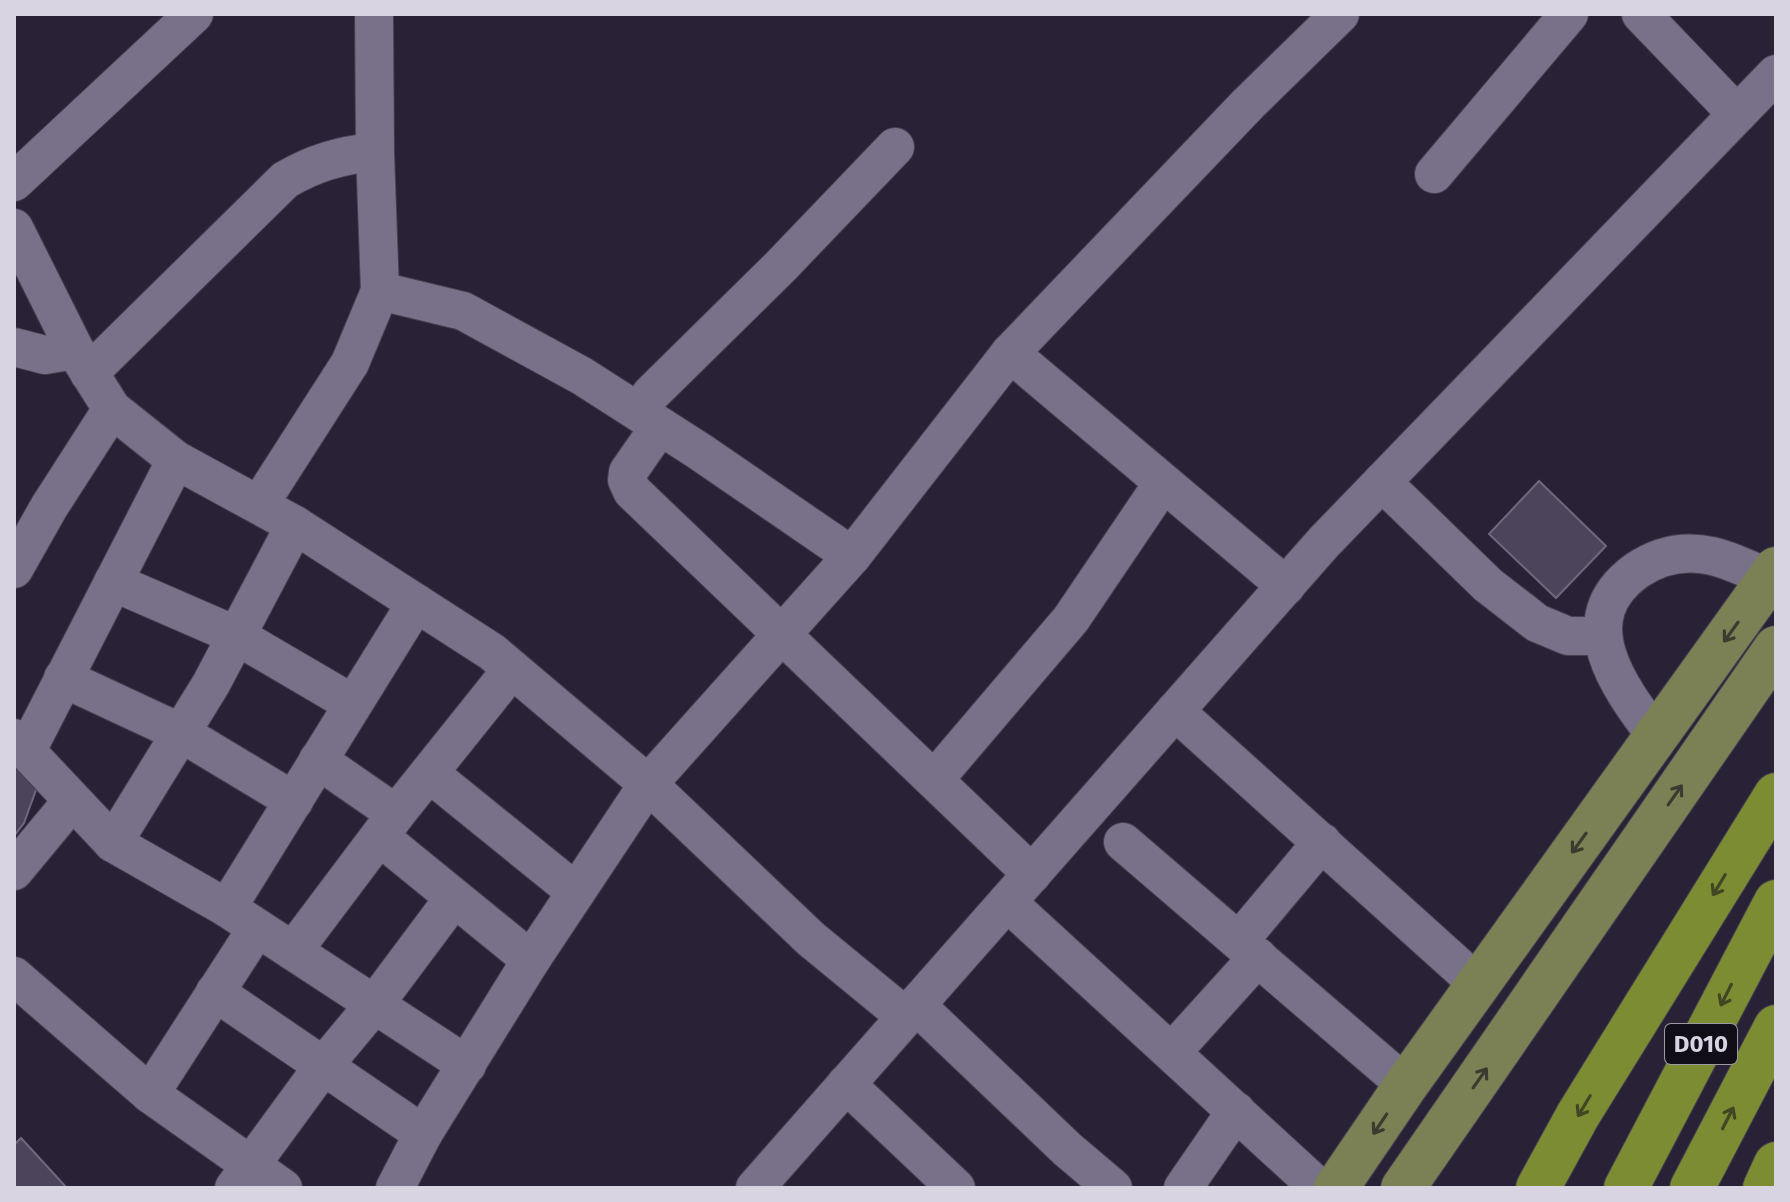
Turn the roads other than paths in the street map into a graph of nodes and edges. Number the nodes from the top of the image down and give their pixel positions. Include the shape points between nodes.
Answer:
1 (194, 14) edge
2 (374, 14) edge
3 (1340, 14) edge
4 (1569, 14) edge
5 (1641, 14) edge
6 (1776, 74) edge
7 (1737, 114) junction
8 (895, 147) dead end
9 (375, 152) junction
10 (1434, 174) dead end
11 (14, 182) edge
12 (14, 228) edge
13 (380, 291) junction
14 (14, 347) edge
15 (1010, 353) junction
16 (82, 362) junction
17 (112, 409) junction
18 (650, 419) junction
19 (176, 460) junction
20 (1382, 482) junction
21 (1163, 483) junction
22 (259, 505) junction
23 (295, 525) junction
24 (852, 556) junction
25 (14, 569) edge
26 (1772, 574) edge
27 (113, 582) junction
28 (1286, 586) junction
29 (416, 603) junction
30 (783, 634) junction
31 (235, 635) junction
32 (1603, 636) junction
33 (1776, 648) edge
34 (512, 669) junction
35 (63, 678) junction
36 (353, 704) junction
37 (1175, 711) junction
38 (181, 733) junction
39 (1656, 736) junction
40 (21, 744) edge
41 (318, 760) junction
42 (429, 773) junction
43 (934, 780) junction
44 (648, 784) junction
45 (1776, 795) edge
46 (72, 801) junction
47 (294, 801) junction
48 (388, 826) junction
49 (1123, 842) dead end
50 (1322, 842) junction
51 (113, 843) junction
52 (14, 871) edge
53 (1032, 874) junction
54 (576, 892) junction
55 (454, 898) junction
56 (1007, 902) junction
57 (1776, 902) edge
58 (242, 918) junction
59 (1248, 949) junction
60 (293, 951) junction
61 (531, 960) junction
62 (14, 976) edge
63 (1478, 984) junction
64 (215, 992) junction
65 (374, 1005) junction
66 (911, 1011) junction
67 (1776, 1027) edge
68 (1172, 1052) junction
69 (324, 1065) junction
70 (467, 1065) junction
71 (846, 1084) junction
72 (1406, 1085) junction
73 (150, 1094) junction
74 (1236, 1111) junction
75 (423, 1134) junction
76 (1776, 1164) edge
77 (242, 1177) edge
78 (283, 1188) edge
79 (395, 1188) edge
80 (756, 1188) edge
81 (956, 1188) edge
82 (1113, 1188) edge
83 (1183, 1188) edge
84 (1319, 1188) edge
85 (1336, 1188) edge
86 (1403, 1188) edge
87 (1538, 1188) edge
88 (1626, 1188) edge
89 (1692, 1188) edge
90 (1765, 1188) edge

1 - 11 street
2 - 9 street
3 - 15 street
4 - 10 street
5 - 7 street
6 - 7 street
7 - 20 street
8 - 18 street via 651,394
9 - 13 street
9 - 16 street via 325,160 285,180
12 - 16 street
13 - 18 street via 463,311
13 - 22 street via 350,363
14 - 16 street
15 - 21 street
15 - 24 street
16 - 17 street
17 - 19 street
17 - 25 street
18 - 24 street
18 - 30 street via 628,472 632,491
19 - 22 street
19 - 27 street
20 - 28 street
20 - 32 street via 1488,585 1537,623 1568,636
21 - 28 street
21 - 43 street via 1071,619
22 - 23 street
23 - 29 street
23 - 31 street
24 - 30 street
26 - 32 street via 1695,553 1660,558 1614,593
26 -> 39 main road
27 - 31 street
27 - 35 street
28 - 37 street
29 - 34 street
29 - 36 street
30 - 43 street
30 - 44 street
31 - 36 street
31 - 38 street
32 - 39 street via 1619,685
86 -> 33 main road
34 - 42 street
34 - 44 street
35 - 38 street
35 - 40 street
36 - 41 street
37 - 50 street
37 - 53 street
38 - 47 street
38 - 51 street
39 -> 63 main road
40 - 46 street
41 - 47 street
41 - 48 street
42 - 48 street
42 - 54 street
43 - 53 street
44 - 54 street
44 - 66 street via 811,939
45 -> 87 highway
46 - 51 street
46 - 52 street
47 - 58 street
48 - 55 street
48 - 60 street
49 - 59 street
50 - 59 street
50 - 63 street
51 - 58 street
53 - 56 street
54 - 61 street
55 - 61 street
55 - 65 street
56 - 66 street
56 - 68 street
57 -> 88 highway, D010
58 - 60 street
58 - 64 street
59 - 68 street
59 - 72 street
60 - 65 street
61 - 70 street
62 - 73 street
63 - 72 main road
64 - 69 street
64 - 73 street
65 - 69 street
65 - 70 street
66 - 71 street
66 - 82 street
89 -> 67 highway, D010
68 - 74 street
69 - 75 street
69 - 77 street
70 - 75 street
71 - 80 street
71 - 81 street
72 -> 85 main road
73 - 77 street
74 - 83 street
74 - 84 street
75 - 79 street
76 - 90 highway
77 - 78 street

